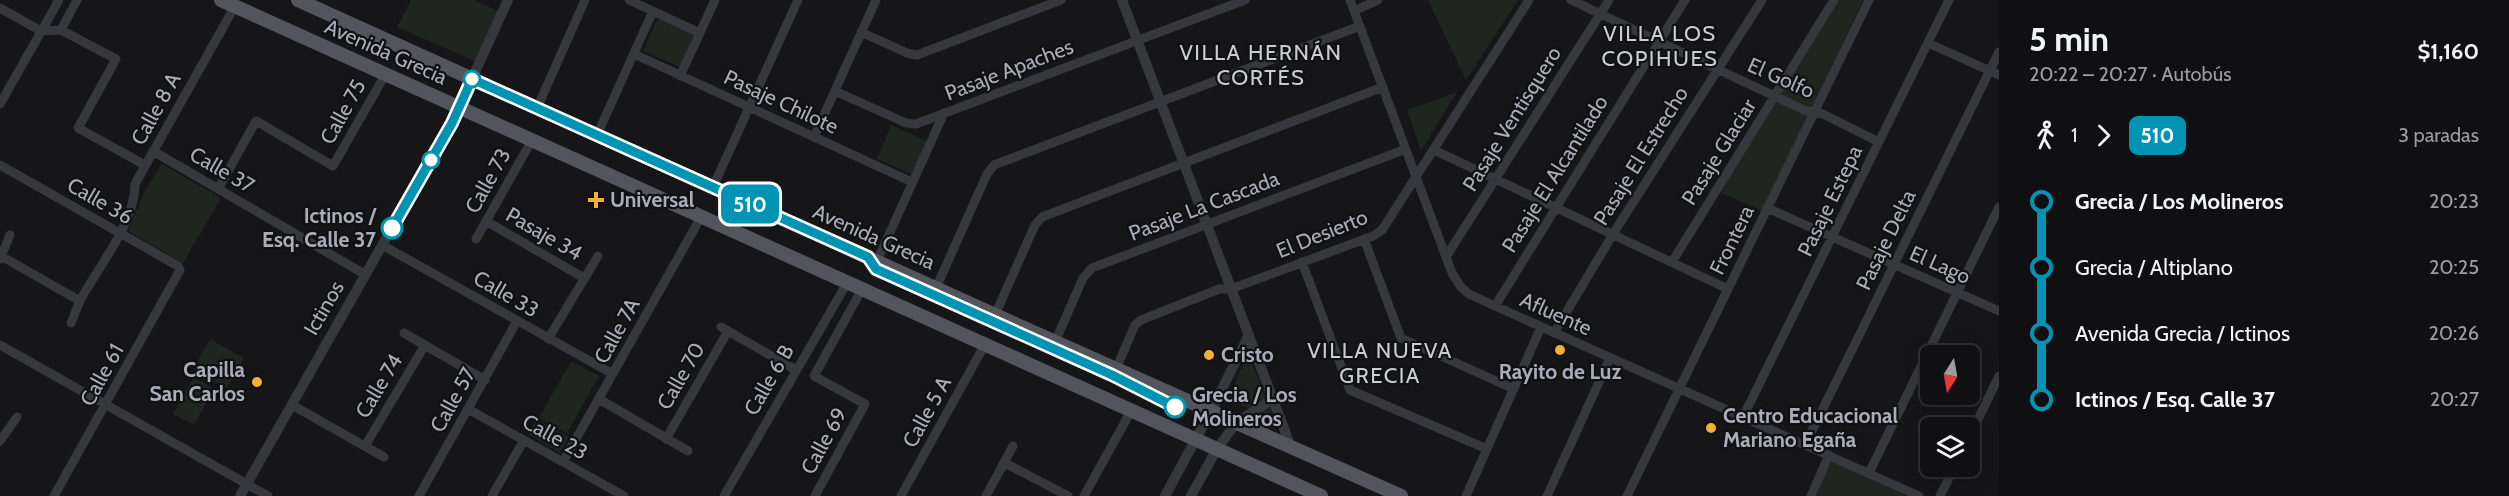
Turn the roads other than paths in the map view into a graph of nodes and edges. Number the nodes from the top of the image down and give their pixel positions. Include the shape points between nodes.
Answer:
1 (59, 0) edge
2 (77, 0) edge
3 (221, 0) edge
4 (298, 0) edge
5 (508, 0) edge
6 (585, 0) edge
7 (629, 0) edge
8 (715, 0) edge
9 (798, 0) edge
10 (876, 0) edge
11 (1061, 0) edge
12 (1122, 0) edge
13 (1245, 0) edge
14 (1350, 0) edge
15 (1378, 0) edge
16 (1529, 0) edge
17 (1571, 0) edge
18 (1609, 0) edge
19 (1685, 0) edge
20 (1762, 0) edge
21 (1834, 0) edge
22 (1869, 0) edge
23 (1949, 0) edge
24 (324, 5) edge
25 (235, 6) junction
26 (0, 8) edge
27 (653, 11) junction
28 (1354, 11) junction
29 (1600, 14) junction
30 (1360, 26) junction
31 (61, 30) junction
32 (41, 31) junction
33 (861, 32) junction
34 (700, 33) junction
35 (1138, 41) junction
36 (1659, 41) junction
37 (1928, 43) junction
38 (1999, 52) edge
39 (634, 54) junction
40 (1718, 69) junction
41 (1990, 71) junction
42 (385, 75) junction
43 (1999, 75) edge
44 (680, 76) junction
45 (472, 79) junction
46 (1383, 87) junction
47 (835, 90) junction
48 (1775, 96) junction
49 (1161, 102) junction
50 (0, 104) edge
51 (749, 107) junction
52 (459, 108) junction
53 (537, 108) junction
54 (1814, 112) junction
55 (944, 113) junction
56 (597, 135) junction
57 (814, 137) junction
58 (532, 140) junction
59 (1879, 142) junction
60 (1406, 148) junction
61 (1434, 150) junction
62 (153, 151) junction
63 (1184, 163) junction
64 (0, 165) edge
65 (145, 165) junction
66 (1417, 177) junction
67 (1495, 179) junction
68 (912, 182) junction
69 (713, 187) junction
70 (218, 189) junction
71 (1555, 207) junction
72 (1999, 207) edge
73 (1767, 208) junction
74 (701, 217) junction
75 (486, 221) junction
76 (1207, 224) junction
77 (120, 233) junction
78 (1613, 234) junction
79 (10, 235) dead end
80 (1832, 237) junction
81 (476, 238) dead end
82 (1364, 239) junction
83 (382, 245) junction
84 (598, 256) dead end
85 (1, 257) edge
86 (1446, 257) junction
87 (877, 261) junction
88 (1302, 262) junction
89 (1672, 262) junction
90 (1894, 264) junction
91 (180, 270) joint
92 (366, 275) junction
93 (584, 278) junction
94 (847, 283) junction
95 (936, 288) junction
96 (1231, 289) junction
97 (1728, 289) junction
98 (862, 290) junction
99 (1958, 292) junction
100 (80, 301) junction
101 (1495, 306) junction
102 (1999, 311) edge
103 (995, 315) junction
104 (517, 321) junction
105 (71, 323) dead end
106 (1541, 327) junction
107 (404, 333) dead end
108 (1554, 333) junction
109 (1249, 335) junction
110 (548, 339) junction
111 (1055, 342) junction
112 (0, 345) edge
113 (424, 345) junction
114 (984, 346) junction
115 (1610, 358) junction
116 (1116, 369) junction
117 (796, 370) junction
118 (613, 374) junction
119 (1999, 376) edge
120 (485, 380) junction
121 (1514, 389) junction
122 (1680, 389) junction
123 (599, 399) junction
124 (1273, 399) junction
125 (106, 405) junction
126 (292, 405) junction
127 (468, 409) junction
128 (1131, 411) junction
129 (1211, 411) junction
130 (17, 417) dead end
131 (1743, 417) junction
132 (1979, 417) edge
133 (1237, 422) junction
134 (1, 438) edge
135 (666, 439) junction
136 (524, 440) junction
137 (1196, 440) junction
138 (1805, 445) junction
139 (365, 446) junction
140 (1013, 446) dead end
141 (1291, 447) junction
142 (1217, 449) junction
143 (1487, 449) junction
144 (688, 451) dead end
145 (1829, 456) junction
146 (384, 457) dead end
147 (563, 462) junction
148 (1005, 463) junction
149 (1869, 473) junction
150 (1949, 477) edge
151 (247, 484) junction
152 (54, 496) edge
153 (240, 496) edge
154 (268, 496) edge
155 (419, 496) edge
156 (492, 496) edge
157 (624, 496) edge
158 (724, 496) edge
159 (815, 496) edge
160 (901, 496) edge
161 (986, 496) edge
162 (1068, 496) edge
163 (1084, 496) edge
164 (1165, 496) edge
165 (1191, 496) edge
166 (1321, 496) edge
167 (1401, 496) edge
168 (1466, 496) edge
169 (1547, 496) edge
170 (1628, 496) edge
171 (1811, 496) edge
172 (1920, 496) edge
173 (1940, 496) edge

1 - 32 street
2 - 31 street
3 - 25 main road, Avenida Grecia
4 - 24 main road, Avenida Grecia
5 - 45 street, Ictinos
6 - 53 street
7 - 27 street
8 - 34 street
9 - 51 street
10 - 33 street
11 - 33 street via 917,55
12 - 35 street
13 - 35 street, Pasaje Apaches
14 - 28 street, Afluente
15 - 28 street
16 - 61 street, El Desierto
17 - 29 street, El Golfo
18 - 29 street, Pasaje Ventisquero
19 - 36 street, Pasaje El Alcantilado
20 - 40 street, Pasaje El Estrecho
21 - 48 street, Pasaje Glaciar
22 - 54 street, Frontera
23 - 37 street, Pasaje Estepa
24 - 45 main road, Avenida Grecia
25 - 42 main road, Avenida Grecia
25 - 62 street, Calle 8 A
26 - 32 street
27 - 34 street
27 - 39 street
28 - 30 street, Afluente
29 - 36 street, El Golfo
29 - 67 street, Pasaje Ventisquero
30 - 46 street, Afluente
30 - 49 street
31 - 32 street
31 - 65 street via 116,59 78,128
32 - 50 street
33 - 47 street
34 - 44 street
35 - 49 street
35 - 55 street, Pasaje Apaches
36 - 40 street, El Golfo
36 - 71 street, Pasaje El Alcantilado
37 - 41 street
37 - 59 street, Pasaje Estepa
38 - 41 street, Pasaje Delta
39 - 44 street, Pasaje Chilote
39 - 56 street
40 - 48 street, El Golfo
40 - 78 street, Pasaje El Estrecho
41 - 43 street
41 - 90 street, Pasaje Delta
42 - 52 main road, Avenida Grecia
42 - 70 street, Calle 75 via 333,166 256,121
44 - 51 street, Pasaje Chilote
45 - 52 street, Ictinos
45 - 53 main road, Avenida Grecia
46 - 60 street, Afluente
46 - 63 street
47 - 55 street via 909,124
47 - 57 street
48 - 54 street, El Golfo
48 - 89 street, Pasaje Glaciar
49 - 63 street
49 - 95 street via 991,168
51 - 57 street, Pasaje Chilote
51 - 69 street
52 - 58 main road, Avenida Grecia
52 - 83 street, Ictinos
53 - 56 main road, Avenida Grecia
54 - 59 street, El Golfo
54 - 73 street, Frontera
55 - 68 street, Pasaje Apaches
56 - 69 main road, Avenida Grecia
57 - 68 street, Pasaje Chilote
58 - 74 main road, Avenida Grecia
58 - 75 street, Calle 73
59 - 80 street, Pasaje Estepa
60 - 66 street, Afluente
60 - 76 street, Pasaje La Cascada
61 - 66 street, El Desierto
61 - 67 street
62 - 65 street, Calle 8 A
62 - 70 street, Calle 37
63 - 76 street
63 - 103 street via 1042,217
64 - 77 street, Calle 36
65 - 77 street, Calle 8 A
66 - 82 street, El Desierto via 1385,226
66 - 86 street, Afluente
67 - 71 street
67 - 86 street, Pasaje Ventisquero
68 - 87 street, Pasaje Apaches
69 - 87 main road, Avenida Grecia
70 - 92 street, Calle 37
71 - 78 street
71 - 101 street, Pasaje El Alcantilado
72 - 99 street
73 - 80 street, El Lago
73 - 97 street, Frontera
74 - 94 main road, Avenida Grecia
74 - 118 street, Calle 7A
75 - 81 street, Calle 73
75 - 93 street, Pasaje 34
76 - 96 street
76 - 111 street, Pasaje La Cascada via 1088,270
77 - 91 street, Calle 36
77 - 100 street
78 - 89 street
78 - 108 street, Pasaje El Estrecho
79 - 85 street
80 - 90 street, El Lago
80 - 131 street, Pasaje Estepa
82 - 88 street, El Desierto
82 - 121 street via 1401,338
83 - 92 street, Ictinos
83 - 104 street, Calle 33
84 - 93 street
85 - 100 street
86 - 101 street, Afluente via 1461,287
87 - 95 main road, Avenida Grecia
88 - 96 street, El Desierto
88 - 143 street via 1350,390
89 - 97 street
90 - 99 street, El Lago
90 - 138 street, Pasaje Delta
91 - 125 street, Calle 61
92 - 126 street, Ictinos
93 - 110 street
94 - 98 main road, Avenida Grecia
94 - 117 street, Calle 6 B
95 - 103 main road, Avenida Grecia
96 - 109 street
96 - 116 street, El Desierto via 1219,289 1141,320
97 - 122 street, Frontera
98 - 114 main road, Avenida Grecia
98 - 159 street, Calle 69 via 814,376 865,404
99 - 102 street, El Lago
99 - 149 street
100 - 105 street
101 - 106 street, Afluente
103 - 111 main road, Avenida Grecia
104 - 110 street, Calle 33
104 - 120 street, Calle 57
106 - 108 street, Afluente
106 - 121 street
107 - 113 street
108 - 115 street, Afluente
109 - 124 street
109 - 129 street
110 - 118 street, Calle 33
111 - 116 main road, Avenida Grecia
112 - 125 street
113 - 120 street
113 - 139 street, Calle 74
114 - 128 main road, Avenida Grecia
114 - 160 street, Calle 5 A
115 - 122 street, Afluente
115 - 169 street
116 - 129 main road, Avenida Grecia
117 - 135 street, Calle 70 via 724,329
117 - 158 street, Calle 6 B
118 - 123 street, Calle 7A
119 - 132 street
120 - 127 street, Calle 57
121 - 143 street
122 - 131 street, Afluente
122 - 170 street, Frontera
123 - 135 street
123 - 147 street, Calle 7A
124 - 133 street
124 - 141 street
125 - 151 street
125 - 152 street, Calle 61
126 - 139 street
126 - 151 street, Ictinos
127 - 136 street, Calle 23
127 - 155 street, Calle 57
128 - 137 main road, Avenida Grecia
128 - 163 street
129 - 133 main road, Avenida Grecia
129 - 137 street
130 - 134 street
131 - 138 street, Afluente
133 - 141 main road, Avenida Grecia
133 - 142 street
135 - 144 street
136 - 147 street, Calle 23
136 - 156 street
137 - 142 main road, Avenida Grecia
137 - 164 street
138 - 145 street, Afluente
139 - 146 street
140 - 148 street
141 - 167 main road, Avenida Grecia
142 - 165 street
142 - 166 main road, Avenida Grecia
143 - 168 street
145 - 149 street, Afluente
145 - 171 street
147 - 157 street, Calle 23
148 - 161 street
148 - 162 street
149 - 172 street, Afluente
150 - 173 street
151 - 153 street, Ictinos
151 - 154 street

